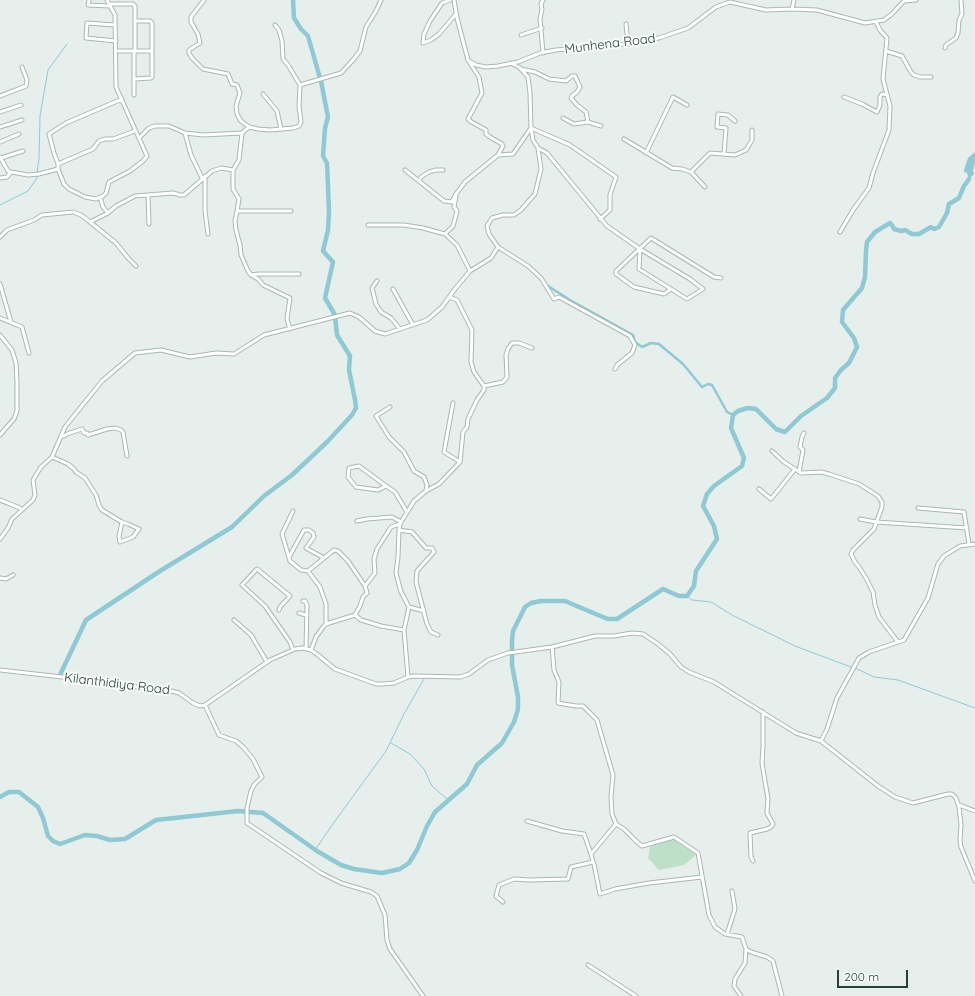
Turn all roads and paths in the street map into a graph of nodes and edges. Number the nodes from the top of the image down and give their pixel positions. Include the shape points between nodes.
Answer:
1 (89, 0) edge
2 (204, 0) edge
3 (381, 0) edge
4 (450, 0) edge
5 (454, 0) edge
6 (543, 0) edge
7 (794, 0) edge
8 (916, 0) edge
9 (961, 0) edge
10 (728, 1) edge
11 (109, 3) edge
12 (792, 9) junction
13 (456, 14) junction
14 (135, 21) junction
15 (876, 22) junction
16 (626, 24) dead end
17 (115, 25) junction
18 (275, 25) dead end
19 (542, 28) junction
20 (521, 35) dead end
21 (116, 41) junction
22 (628, 44) junction
23 (945, 48) dead end
24 (116, 51) junction
25 (135, 51) junction
26 (152, 51) junction
27 (886, 51) junction
28 (543, 53) junction
29 (468, 60) junction
30 (510, 64) junction
31 (22, 67) dead end
32 (521, 69) junction
33 (931, 77) dead end
34 (135, 78) junction
35 (300, 85) junction
36 (263, 94) dead end
37 (134, 95) dead end
38 (887, 95) junction
39 (0, 96) edge
40 (844, 97) dead end
41 (122, 99) junction
42 (21, 105) dead end
43 (687, 105) dead end
44 (0, 112) edge
45 (563, 118) dead end
46 (22, 120) dead end
47 (735, 121) dead end
48 (588, 122) junction
49 (601, 126) dead end
50 (0, 127) edge
51 (249, 127) junction
52 (531, 128) junction
53 (281, 129) junction
54 (752, 130) dead end
55 (135, 131) junction
56 (185, 133) junction
57 (242, 133) junction
58 (19, 134) dead end
59 (139, 138) junction
60 (624, 139) dead end
61 (0, 142) edge
62 (538, 148) junction
63 (23, 151) dead end
64 (646, 153) junction
65 (724, 154) junction
66 (498, 155) junction
67 (0, 158) edge
68 (58, 164) junction
69 (58, 169) junction
70 (233, 170) junction
71 (405, 170) dead end
72 (443, 170) dead end
73 (11, 172) junction
74 (691, 172) junction
75 (204, 177) junction
76 (0, 178) edge
77 (419, 181) junction
78 (705, 187) dead end
79 (456, 194) junction
80 (148, 195) junction
81 (100, 197) junction
82 (237, 211) junction
83 (291, 211) dead end
84 (108, 213) junction
85 (600, 219) junction
86 (90, 222) junction
87 (150, 224) dead end
88 (368, 225) dead end
89 (840, 232) dead end
90 (208, 234) dead end
91 (446, 234) junction
92 (0, 237) edge
93 (498, 247) junction
94 (640, 249) junction
95 (136, 266) dead end
96 (470, 271) junction
97 (298, 274) dead end
98 (251, 275) junction
99 (721, 278) dead end
100 (377, 281) dead end
101 (0, 284) edge
102 (393, 289) dead end
103 (672, 289) junction
104 (449, 297) junction
105 (0, 318) edge
106 (11, 322) junction
107 (413, 325) junction
108 (290, 329) junction
109 (400, 329) junction
110 (0, 335) edge
111 (532, 348) dead end
112 (29, 353) dead end
113 (615, 369) dead end
114 (484, 386) junction
115 (453, 403) dead end
116 (390, 407) dead end
117 (804, 433) dead end
118 (0, 435) edge
119 (61, 436) junction
120 (772, 451) dead end
121 (127, 456) dead end
122 (52, 457) junction
123 (460, 462) junction
124 (795, 469) junction
125 (799, 472) junction
126 (386, 486) junction
127 (758, 489) dead end
128 (426, 491) junction
129 (0, 500) edge
130 (918, 508) dead end
131 (21, 510) junction
132 (292, 511) dead end
133 (407, 512) junction
134 (860, 519) dead end
135 (357, 521) dead end
136 (122, 522) junction
137 (876, 522) junction
138 (401, 523) junction
139 (967, 528) junction
140 (399, 530) junction
141 (0, 539) edge
142 (969, 544) junction
143 (975, 544) edge
144 (289, 557) junction
145 (324, 558) junction
146 (308, 571) junction
147 (13, 575) dead end
148 (0, 578) edge
149 (365, 586) junction
150 (303, 601) dead end
151 (409, 606) junction
152 (279, 610) dead end
153 (424, 611) junction
154 (299, 613) dead end
155 (306, 615) junction
156 (355, 615) junction
157 (234, 620) dead end
158 (326, 624) junction
159 (404, 630) junction
160 (438, 635) dead end
161 (898, 642) junction
162 (552, 647) junction
163 (306, 649) junction
164 (293, 650) junction
165 (311, 650) junction
166 (267, 662) junction
167 (0, 670) edge
168 (408, 677) junction
169 (205, 705) junction
170 (763, 712) junction
171 (822, 741) junction
172 (959, 805) junction
173 (975, 811) edge
174 (527, 821) dead end
175 (616, 824) junction
176 (591, 854) junction
177 (753, 861) dead end
178 (593, 862) junction
179 (702, 878) junction
180 (975, 881) edge
181 (732, 891) dead end
182 (504, 902) dead end
183 (727, 934) junction
184 (746, 949) junction
185 (588, 965) dead end
186 (423, 996) edge
187 (636, 996) edge
188 (741, 996) edge
189 (782, 996) edge

1 - 11 street via 88,5
2 - 51 street via 191,17 200,43 188,53 203,68 228,74 240,93 236,106 237,114
3 - 35 street via 366,28 360,51 341,73
4 - 13 street via 442,3 430,21 423,43 439,34
5 - 13 street
6 - 19 street via 540,19
7 - 12 street
8 - 15 street via 904,1 884,20
9 - 23 street via 962,14 958,33
10 - 12 street, Munhena Road via 766,10
10 - 22 street, Munhena Road via 688,28 659,38
11 - 14 street via 133,4
11 - 17 street via 115,16
12 - 15 street, Munhena Road via 817,10 865,23
13 - 29 street
14 - 25 street
14 - 26 street via 152,23
15 - 27 street via 887,38
16 - 22 street
17 - 21 street
17 - 21 street via 87,23 86,38
18 - 35 street via 282,42 283,59
19 - 20 street
19 - 28 street
21 - 24 street
22 - 28 street, Munhena Road
24 - 25 street
24 - 41 street via 116,87
25 - 26 street
25 - 34 street
26 - 34 street via 152,77
27 - 33 street via 902,56 914,75
27 - 38 street via 884,79
28 - 30 street, Munhena Road
29 - 30 street, Munhena Road via 486,67
29 - 66 street via 479,77 482,93 468,119 502,144
30 - 32 street
31 - 39 street via 27,80 26,86
32 - 48 street via 549,79 566,81 575,76 580,87 572,98 586,112
32 - 52 street via 528,77
34 - 37 street
35 - 53 street via 301,122 299,126
36 - 53 street via 277,111
38 - 40 street via 882,94 880,97 877,112
38 - 89 street via 890,106 888,130 870,188
41 - 55 street
41 - 68 street via 66,123 49,134
42 - 44 street
43 - 64 street via 673,97
45 - 48 street via 574,124
46 - 50 street
47 - 65 street via 728,115 718,114 717,127 726,128
48 - 49 street
51 - 53 street
51 - 57 street
52 - 62 street
52 - 66 street via 513,154
52 - 85 street via 570,145 616,177 610,195 610,210
54 - 65 street via 752,140 746,150 735,155
55 - 59 street
55 - 68 street via 99,141 93,149
56 - 57 street
56 - 59 street via 169,126 155,126
56 - 75 street via 191,155
57 - 70 street via 239,160
58 - 61 street
59 - 81 street via 147,156 130,171 109,182 106,193
60 - 64 street
62 - 85 street via 547,153
62 - 93 street via 540,169 535,194 514,215 492,218 487,226 488,234
63 - 67 street
64 - 74 street via 672,168
65 - 74 street via 710,153
66 - 79 street via 465,182
67 - 73 street
68 - 69 street
69 - 73 street via 28,175
69 - 81 street via 69,189 85,197
70 - 75 street via 215,169
70 - 82 street via 233,189 239,199
71 - 77 street
72 - 77 street via 428,172
73 - 76 street
74 - 78 street
75 - 80 street via 184,194
75 - 90 street
77 - 79 street via 444,201 452,202
79 - 91 street via 456,216 453,226
80 - 84 street via 135,196
80 - 87 street
81 - 84 street
82 - 83 street
82 - 98 street via 235,221 241,255
84 - 86 street
85 - 94 street
86 - 92 street via 73,212 42,215 7,230
86 - 95 street via 116,243
88 - 91 street via 404,225
91 - 96 street via 457,245
93 - 96 street via 491,258
93 - 113 street via 533,270 554,299 559,297 630,336 635,345 632,353
94 - 99 street via 652,238 714,277
94 - 103 street via 639,269
94 - 103 street via 616,274 634,287 651,292 664,294
94 - 103 street via 703,289 687,299
96 - 104 street
97 - 98 street
98 - 108 street via 262,285 290,298 287,319
100 - 109 street via 372,288 376,304
101 - 106 street
102 - 107 street
104 - 107 street via 427,320
104 - 114 street via 457,300 472,330 470,362
105 - 106 street
106 - 112 street via 22,327
107 - 109 street
108 - 109 street via 350,313 359,317 374,332 385,334
108 - 119 street via 264,335 234,354 216,353 190,357 160,350 135,353 102,381 65,427
110 - 118 street via 12,350 16,363 17,383 14,419
111 - 114 street via 512,343 506,355 507,376 503,382
114 - 123 street via 463,432
115 - 123 street via 444,452
116 - 128 street via 376,416 389,437 404,452 414,471 424,477
117 - 125 street via 800,447 803,450
119 - 121 street via 82,429 88,435 115,428 123,432
119 - 122 street
120 - 124 street
122 - 131 street via 41,467 33,480 34,497
122 - 136 street via 65,462 85,478 102,510
123 - 128 street via 439,484
124 - 125 street
124 - 127 street via 771,500
125 - 137 street via 829,474 859,484 878,496 883,504
126 - 126 street via 359,466 349,468 348,477 356,487 378,490
126 - 133 street via 395,492
128 - 133 street via 414,501
129 - 131 street
130 - 139 street via 964,512
131 - 141 street via 12,519
132 - 144 street via 282,534
133 - 138 street
134 - 137 street
135 - 138 street via 392,517
136 - 136 street via 119,536 120,542 139,530
137 - 139 street
137 - 161 street via 874,529 851,554 873,592 879,617
138 - 140 street
138 - 149 street via 391,527 377,549 374,559 375,573
139 - 142 street
140 - 151 street via 396,573 401,592
140 - 153 street via 412,532 426,548 432,548 434,552 417,571 416,582
142 - 143 street
142 - 161 street via 948,553 938,564 928,598 906,638
144 - 145 street via 304,530 309,530 314,538 306,548
144 - 146 street via 301,570
145 - 146 street
145 - 149 street via 334,550 338,551
146 - 158 street via 320,587 326,604
147 - 148 street
149 - 156 street via 367,593
150 - 155 street via 307,605
151 - 153 street
151 - 159 street
152 - 164 street via 290,596 257,568 242,586 265,606
153 - 160 street via 431,632
154 - 155 street
155 - 163 street
156 - 158 street
156 - 159 street via 381,626
157 - 166 street via 251,635
158 - 165 street via 316,637
159 - 168 street
161 - 171 street via 868,652 859,658 837,698
162 - 168 street via 508,653 488,660 469,674 460,677
162 - 170 street via 595,636 637,632 658,644 689,672 714,682
162 - 175 street via 554,670 559,682 558,704 583,706 597,720 613,776 612,814
163 - 164 street
163 - 165 street
164 - 166 street
165 - 168 street via 335,669 376,684 394,683
166 - 169 street
167 - 169 street, Kilanthidiya Road via 168,690 179,693 197,705
169 - 186 street via 218,735 236,741 247,750 262,777 252,788 247,808 247,823 322,873 377,896 386,915 390,950
170 - 171 street via 796,733
170 - 177 street via 762,763 768,799 767,813 773,824 767,829 750,832
171 - 172 street via 895,797 913,803 952,794
172 - 173 street
172 - 180 street via 961,847
174 - 176 street via 584,834
175 - 176 street
175 - 179 street via 642,846 674,837 698,854
176 - 178 street
178 - 179 street via 600,894 656,882
178 - 182 street via 571,867 568,879 514,879 499,885 496,896
179 - 183 street via 709,915 715,927
181 - 183 street via 735,909
183 - 184 street via 742,937
184 - 188 street via 745,963 735,979 734,986
184 - 189 street via 767,956 773,961
185 - 187 street

